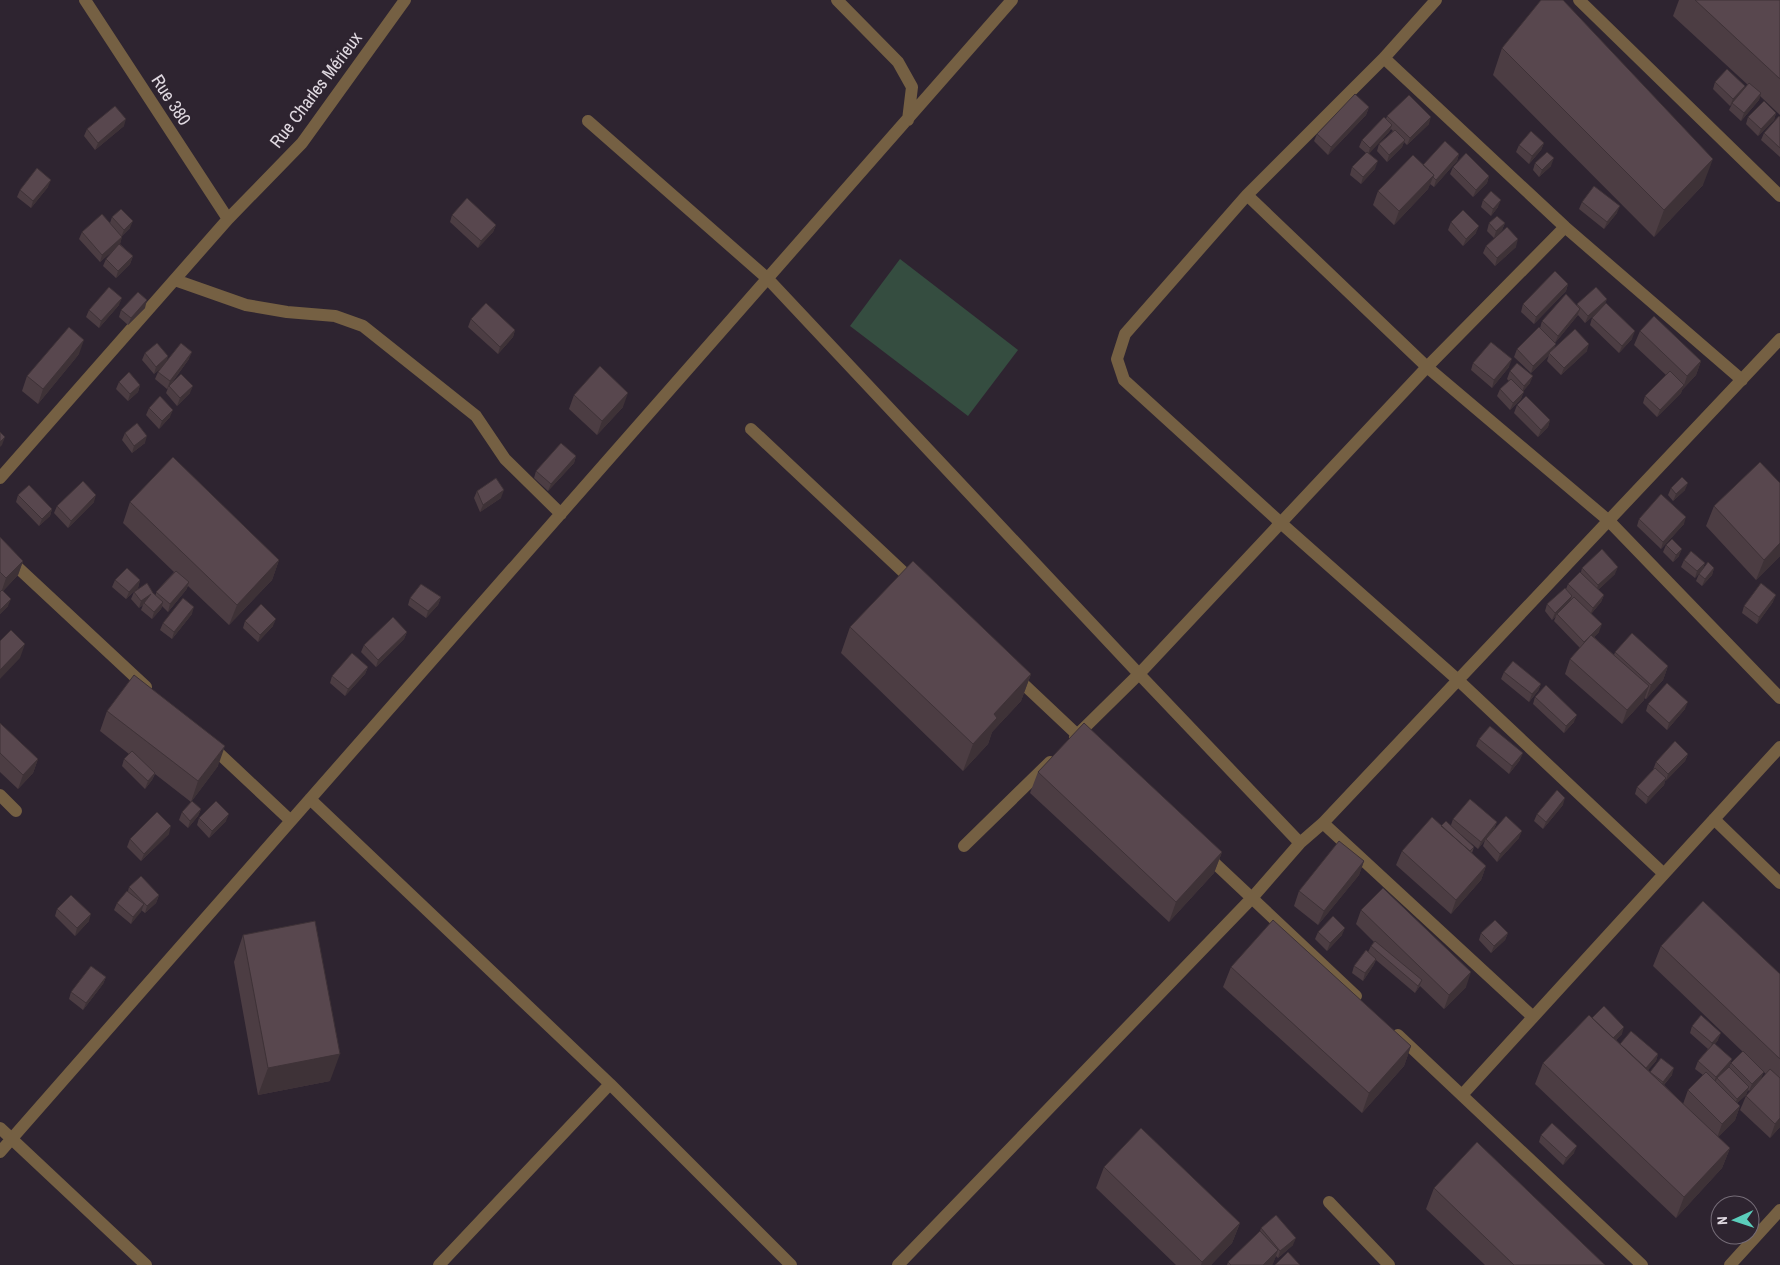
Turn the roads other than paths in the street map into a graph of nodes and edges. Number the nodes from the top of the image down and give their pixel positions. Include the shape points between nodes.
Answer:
1 (85, 0) edge
2 (406, 0) edge
3 (837, 0) edge
4 (1012, 0) edge
5 (1436, 0) edge
6 (1579, 0) edge
7 (1384, 58) junction
8 (908, 120) junction
9 (588, 122) dead end
10 (1247, 195) junction
11 (1780, 196) edge
12 (228, 220) junction
13 (1565, 227) junction
14 (768, 279) junction
15 (175, 280) junction
16 (1780, 339) edge
17 (1427, 367) junction
18 (1742, 380) junction
19 (751, 430) dead end
20 (0, 478) edge
21 (561, 514) junction
22 (1609, 521) junction
23 (1282, 524) junction
24 (0, 551) edge
25 (925, 592) edge
26 (1005, 667) edge
27 (1139, 674) junction
28 (1458, 680) junction
29 (153, 693) edge
30 (1780, 698) edge
31 (196, 733) edge
32 (1077, 734) junction
33 (1780, 747) edge
34 (1092, 748) edge
35 (0, 795) edge
36 (310, 799) junction
37 (16, 811) dead end
38 (1714, 819) junction
39 (291, 821) junction
40 (1323, 823) junction
41 (1193, 843) edge
42 (1300, 843) junction
43 (964, 846) dead end
44 (1664, 874) junction
45 (1780, 883) edge
46 (1252, 898) junction
47 (1368, 1007) edge
48 (1533, 1017) junction
49 (1389, 1027) edge
50 (610, 1084) junction
51 (1462, 1095) junction
52 (0, 1128) edge
53 (11, 1139) junction
54 (0, 1152) edge
55 (1329, 1202) dead end
56 (1780, 1210) edge
57 (146, 1265) edge
58 (439, 1265) edge
59 (791, 1265) edge
60 (898, 1265) edge
61 (1389, 1265) edge
62 (1642, 1265) edge
63 (1730, 1265) edge

1 - 12 street, Rue 380
2 - 12 street, Rue Charles Mérieux via 302,143
3 - 8 street via 898,62 912,87
4 - 8 street
5 - 7 street
6 - 11 street
7 - 10 street
7 - 13 street
8 - 14 street
9 - 14 street
10 - 17 street
10 - 23 street via 1125,334 1116,359 1124,380
12 - 15 street, Rue Charles Mérieux
13 - 17 street
13 - 18 street
14 - 21 street
14 - 27 street
15 - 20 street, Rue Charles Mérieux
15 - 21 street via 246,305 335,316 364,326 476,416 505,459
16 - 18 street
17 - 22 street
17 - 23 street
18 - 22 street
19 - 25 street
21 - 36 street
22 - 28 street
22 - 30 street
23 - 27 street
23 - 28 street
24 - 29 street
26 - 32 street
27 - 32 street
27 - 42 street
28 - 40 street
28 - 44 street
31 - 39 street
32 - 34 street
32 - 43 street
33 - 38 street
35 - 37 street
36 - 39 street
36 - 50 street
38 - 44 street
38 - 45 street
39 - 53 street
40 - 42 street
40 - 48 street
41 - 46 street
42 - 46 street
44 - 48 street
46 - 47 street
46 - 60 street
48 - 51 street
49 - 51 street
50 - 58 street
50 - 59 street
51 - 62 street
52 - 53 street
53 - 54 street
53 - 57 street
55 - 61 street
56 - 63 street

